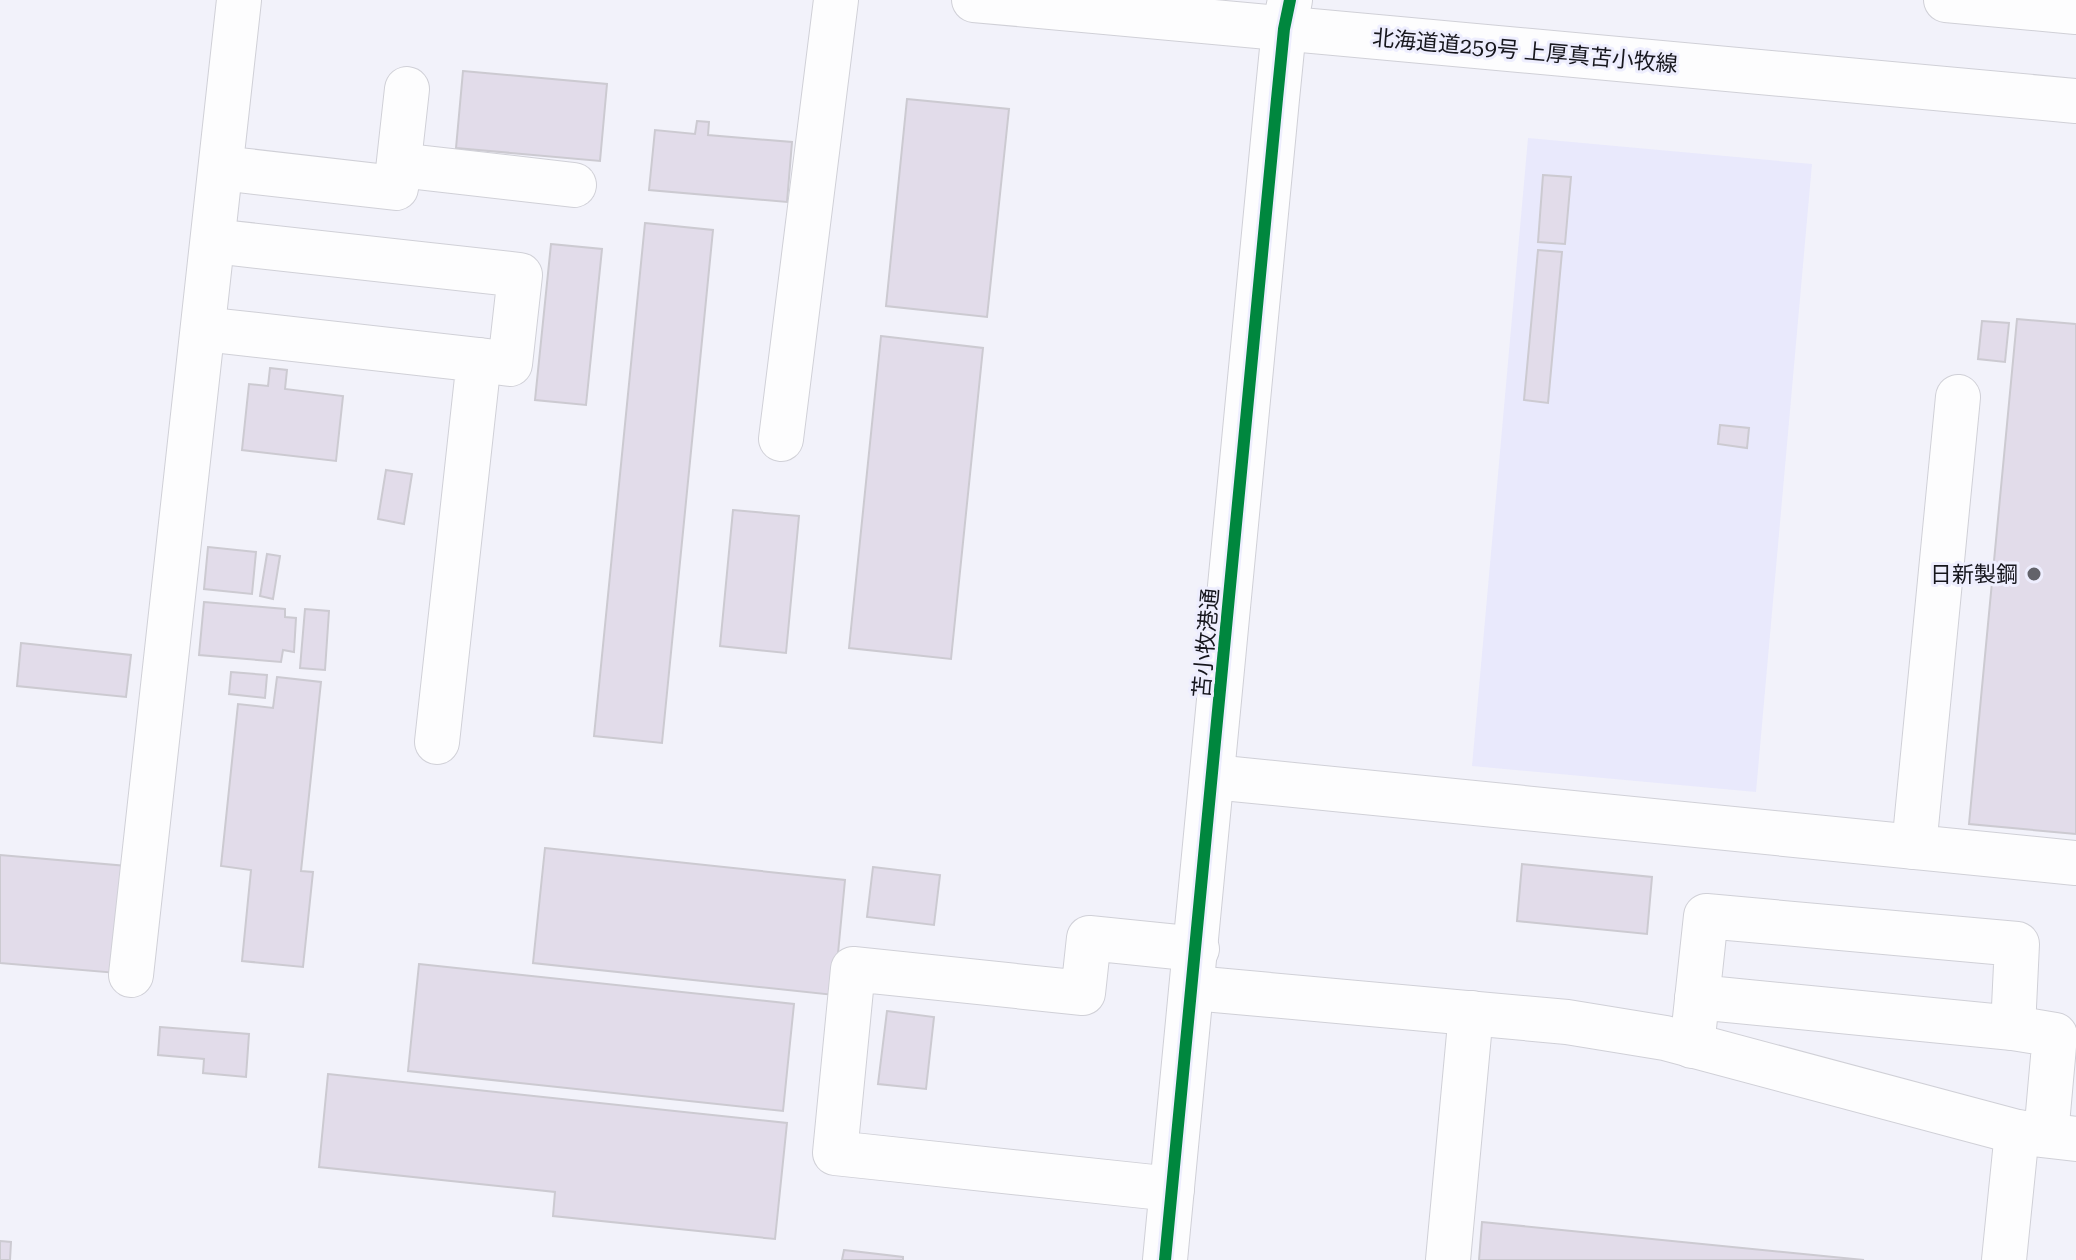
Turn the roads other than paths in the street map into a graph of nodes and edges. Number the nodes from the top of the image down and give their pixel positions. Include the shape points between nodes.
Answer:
1 (239, 0) edge
2 (836, 0) edge
3 (974, 0) edge
4 (1946, 0) edge
5 (1283, 10) edge
6 (2076, 12) edge
7 (407, 89) dead end
8 (2076, 101) edge
9 (399, 165) junction
10 (221, 168) junction
11 (574, 185) dead end
12 (213, 241) junction
13 (203, 329) junction
14 (479, 360) junction
15 (1958, 397) dead end
16 (781, 439) dead end
17 (437, 742) dead end
18 (1213, 777) junction
19 (1914, 847) junction
20 (2076, 863) edge
21 (1195, 968) junction
22 (131, 975) dead end
23 (1697, 997) junction
24 (1471, 1013) junction
25 (2013, 1028) junction
26 (1692, 1046) junction
27 (2046, 1136) edge
28 (1172, 1189) junction
29 (1165, 1260) edge
30 (1448, 1260) edge
31 (2004, 1260) edge

1 - 10 main road
2 - 16 main road
3 - 5 main road, 北海道道259号 上厚真苫小牧線
4 - 6 main road
5 - 8 main road, 北海道道259号 上厚真苫小牧線
5 - 18 main road, 苫小牧港通
7 - 9 main road
9 - 10 main road via 396,188
9 - 11 main road
10 - 12 main road
12 - 13 main road
12 - 14 main road via 520,275 510,364
13 - 14 main road
13 - 22 main road
14 - 17 main road
15 - 19 main road
18 - 19 main road
18 - 21 main road, 苫小牧港通
19 - 20 main road
21 - 24 main road
21 - 28 main road, 苫小牧港通
21 - 28 main road via 1089,938 1083,993 853,969 835,1153
23 - 25 main road
23 - 25 main road via 1706,916 2017,944
23 - 26 main road
24 - 26 main road via 1567,1022
24 - 30 main road
25 - 27 main road via 2055,1035
26 - 27 main road
27 - 31 main road
28 - 29 main road, 苫小牧港通

